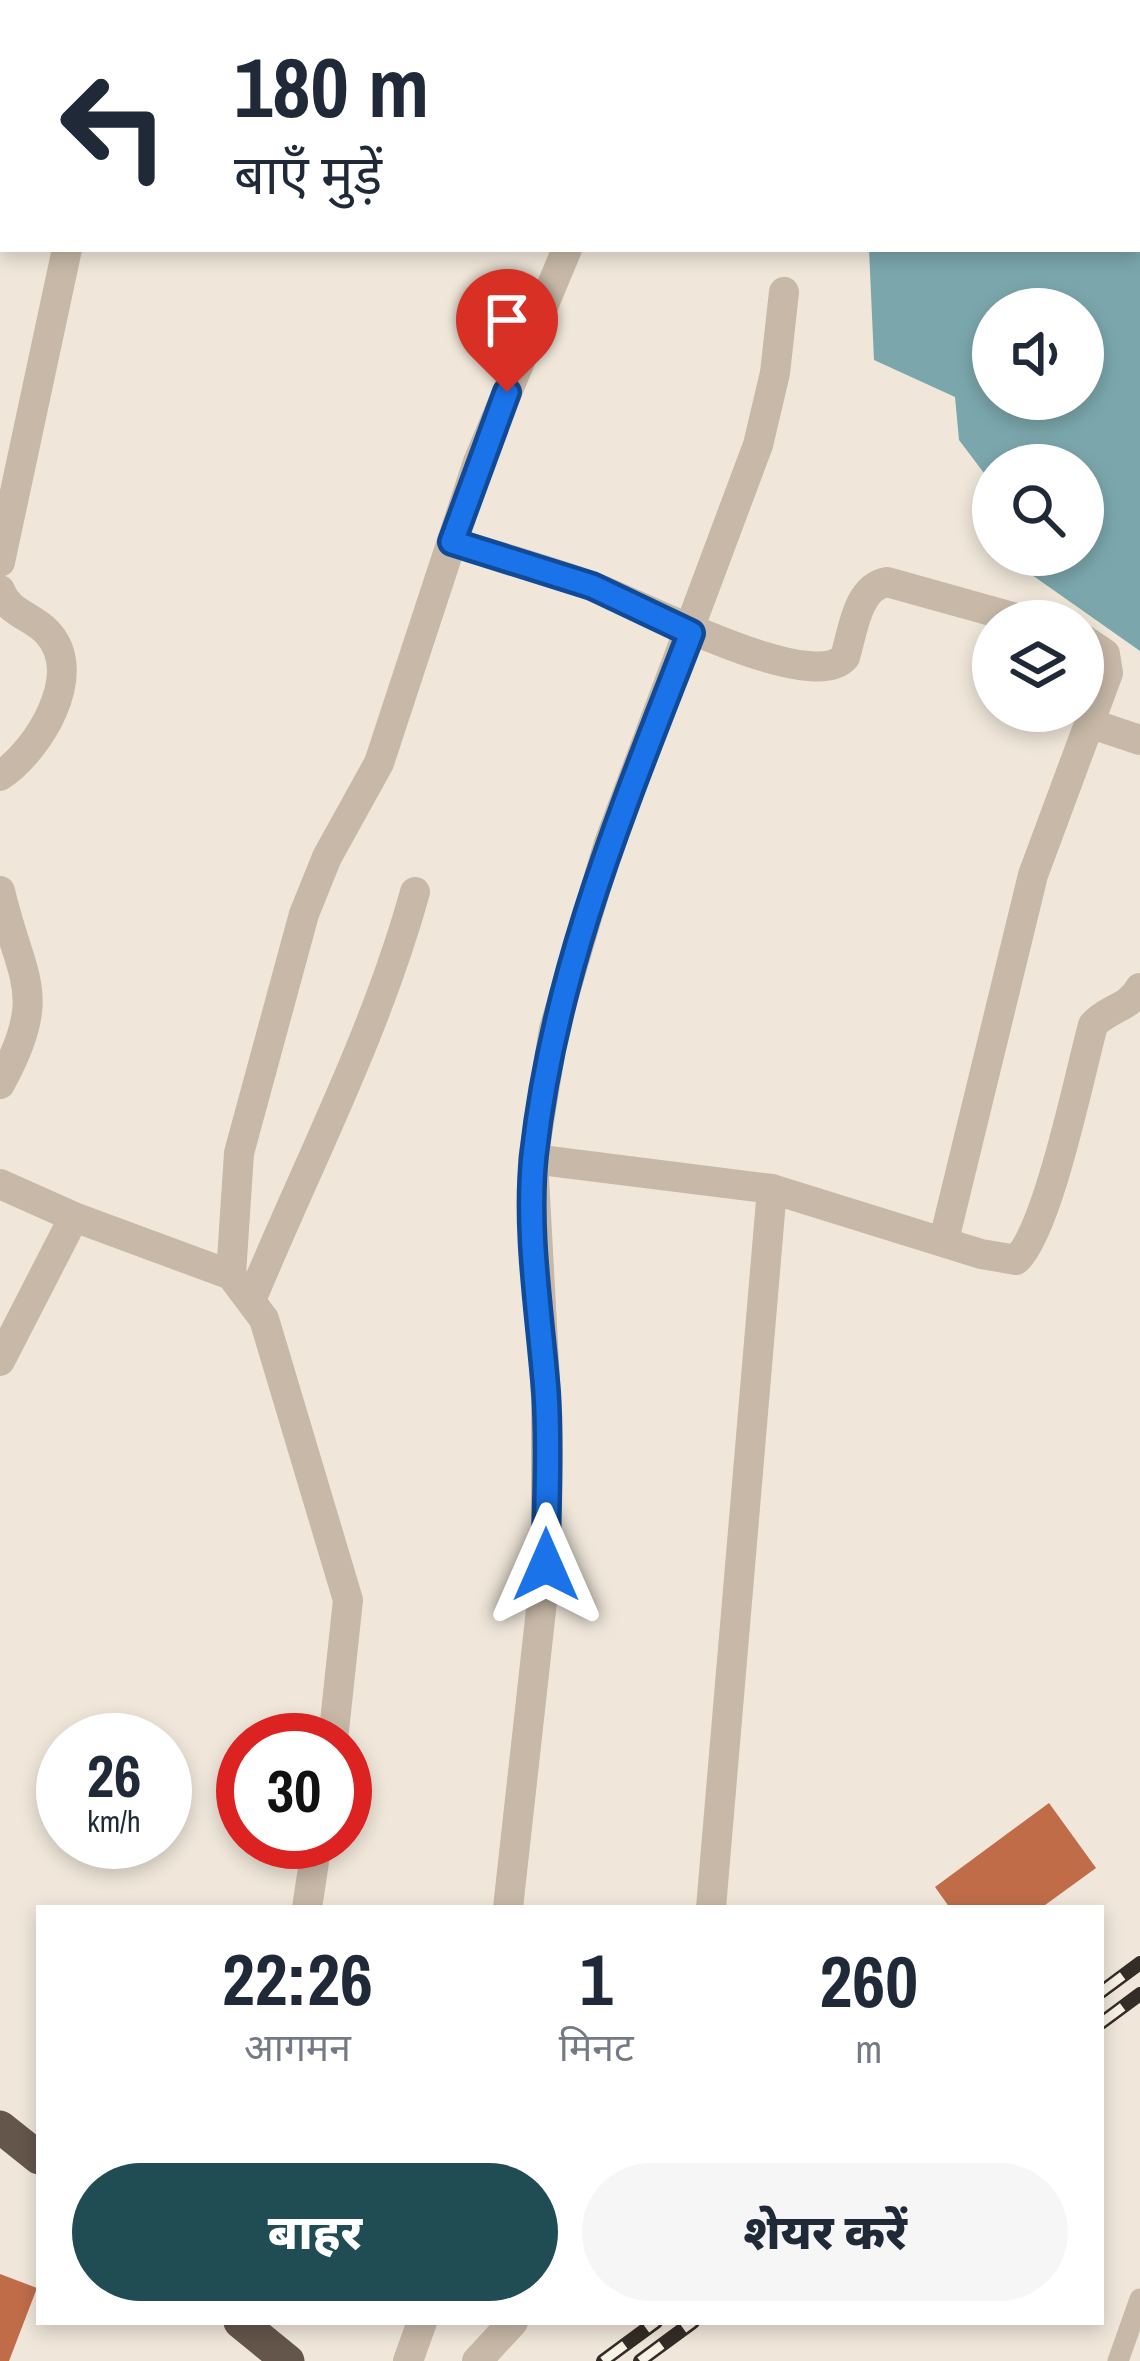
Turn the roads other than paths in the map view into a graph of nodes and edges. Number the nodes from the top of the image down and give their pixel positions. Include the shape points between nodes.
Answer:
1 (66, 252) edge
2 (566, 252) edge
3 (784, 292) dead end
4 (452, 542) junction
5 (0, 562) edge
6 (0, 594) edge
7 (972, 605) edge
8 (691, 633) junction
9 (1104, 654) edge
10 (1104, 684) edge
11 (1104, 728) edge
12 (1086, 732) edge
13 (1140, 740) edge
14 (0, 776) edge
15 (0, 891) edge
16 (415, 892) dead end
17 (1140, 988) edge
18 (0, 1084) edge
19 (533, 1159) junction
20 (0, 1184) edge
21 (772, 1189) junction
22 (74, 1217) junction
23 (944, 1240) junction
24 (231, 1275) junction
25 (252, 1298) junction
26 (0, 1361) edge
27 (336, 1713) edge
28 (313, 1869) edge
29 (308, 1905) edge
30 (508, 1905) edge
31 (711, 1905) edge
32 (0, 2126) edge
33 (36, 2156) edge
34 (1140, 2299) edge
35 (244, 2325) edge
36 (421, 2325) edge
37 (510, 2325) edge
38 (288, 2361) edge
39 (408, 2361) edge
40 (477, 2361) edge
41 (1118, 2361) edge

1 - 5 street
2 - 4 street
3 - 8 street via 758,445
4 - 8 street via 592,586
4 - 24 street via 379,763 304,914 239,1153
6 - 14 street via 48,632 61,681 44,730
7 - 8 street via 874,584 845,657 816,669
8 - 19 street via 578,936
9 - 10 street
11 - 13 street
12 - 23 street via 1033,875
15 - 18 street via 30,1017
16 - 25 street via 376,1014
17 - 23 street via 1093,1024 1023,1254 1004,1260
19 - 21 street
19 - 30 street via 546,1565
20 - 22 street
21 - 23 street
21 - 31 street
22 - 24 street
22 - 26 street
24 - 25 street
25 - 27 street via 348,1600
28 - 29 street
32 - 33 highway
34 - 41 lane
35 - 38 highway
36 - 39 street
37 - 40 street

